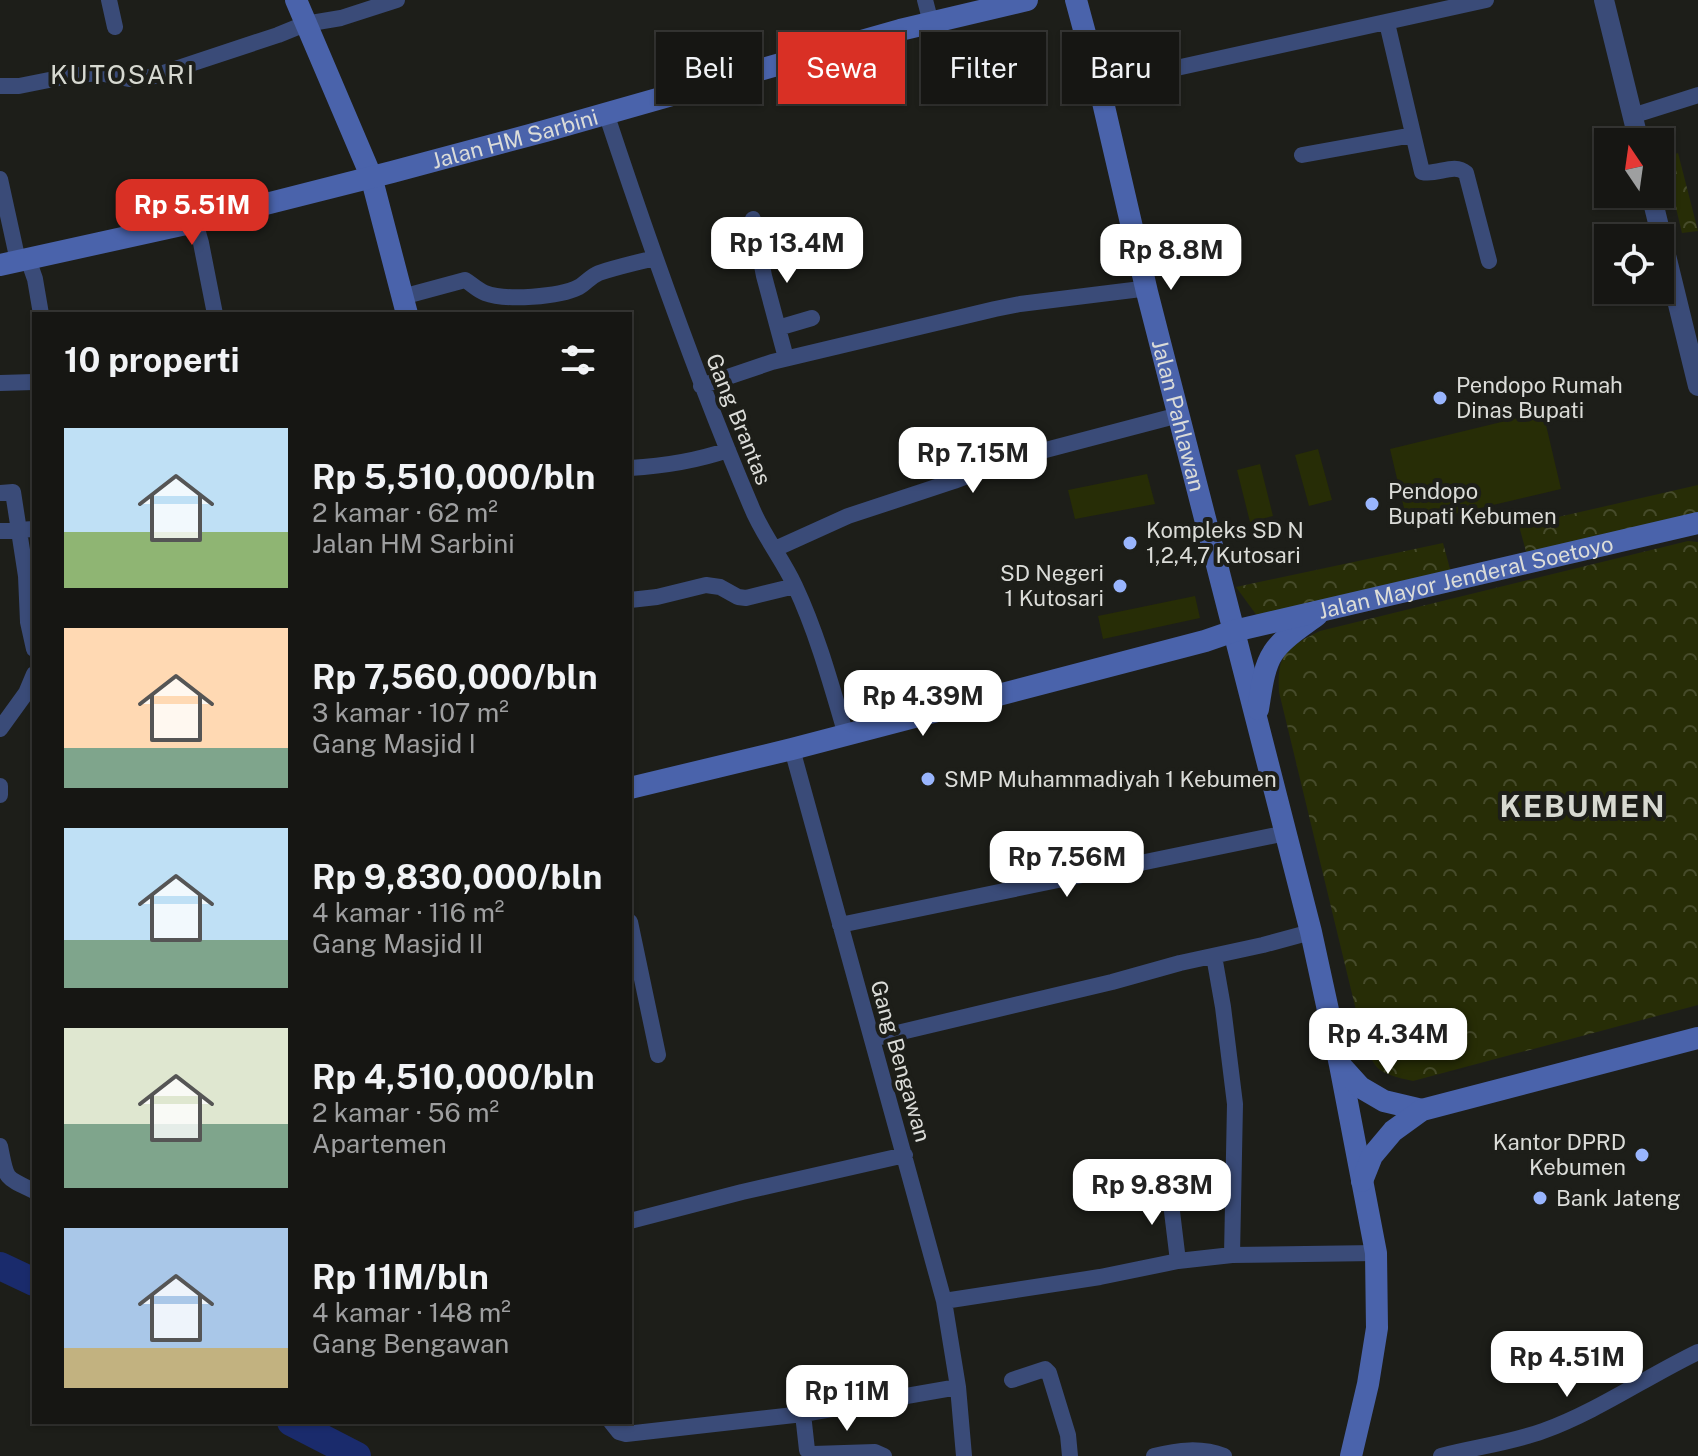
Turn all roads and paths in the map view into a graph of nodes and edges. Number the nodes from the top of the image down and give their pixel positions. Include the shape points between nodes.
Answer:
1 (109, 0) edge
2 (296, 0) edge
3 (397, 0) edge
4 (925, 0) edge
5 (1027, 0) edge
6 (1076, 0) edge
7 (1486, 0) edge
8 (1604, 0) edge
9 (931, 23) junction
10 (1387, 23) junction
11 (305, 24) junction
12 (115, 27) dead end
13 (1085, 32) edge
14 (1179, 67) edge
15 (0, 86) edge
16 (1698, 95) edge
17 (1103, 104) edge
18 (606, 113) junction
19 (1632, 116) junction
20 (1635, 128) edge
21 (1413, 135) junction
22 (1302, 155) dead end
23 (371, 176) junction
24 (0, 179) edge
25 (1654, 208) edge
26 (753, 219) dead end
27 (195, 222) junction
28 (654, 258) junction
29 (15, 261) edge
30 (1489, 261) dead end
31 (1147, 292) junction
32 (404, 306) edge
33 (41, 312) edge
34 (215, 312) edge
35 (812, 318) dead end
36 (778, 328) junction
37 (786, 358) junction
38 (32, 382) edge
39 (0, 383) edge
40 (701, 386) junction
41 (1698, 386) edge
42 (1179, 415) junction
43 (728, 450) junction
44 (632, 468) edge
45 (0, 493) edge
46 (1698, 523) edge
47 (26, 529) edge
48 (1670, 530) junction
49 (0, 531) edge
50 (1698, 534) edge
51 (775, 549) junction
52 (795, 586) junction
53 (1225, 595) junction
54 (632, 600) edge
55 (1323, 610) junction
56 (1263, 624) junction
57 (1234, 631) junction
58 (32, 640) edge
59 (1205, 641) junction
60 (1242, 663) junction
61 (32, 679) edge
62 (1256, 719) junction
63 (0, 729) edge
64 (846, 735) junction
65 (792, 749) junction
66 (0, 786) edge
67 (632, 788) edge
68 (0, 795) edge
69 (1286, 833) junction
70 (840, 925) junction
71 (632, 932) edge
72 (1311, 932) junction
73 (1214, 956) junction
74 (1698, 1038) edge
75 (872, 1039) junction
76 (658, 1055) dead end
77 (1340, 1065) junction
78 (1422, 1110) junction
79 (0, 1146) edge
80 (905, 1155) junction
81 (1362, 1181) junction
82 (1169, 1187) dead end
83 (32, 1190) edge
84 (632, 1220) edge
85 (1376, 1253) junction
86 (1232, 1255) junction
87 (1178, 1261) junction
88 (944, 1301) junction
89 (1698, 1352) edge
90 (1012, 1380) dead end
91 (958, 1387) junction
92 (803, 1414) junction
93 (613, 1424) edge
94 (884, 1456) edge
95 (964, 1456) edge
96 (1070, 1456) edge
97 (1154, 1456) edge
98 (1224, 1456) edge
99 (1351, 1456) edge
100 (1441, 1456) edge

1 - 12 street
2 - 11 main road
3 - 11 street
4 - 9 street
5 - 9 main road, Jalan HM Sarbini
6 - 13 main road, Jalan Pahlawan
7 - 10 street
8 - 19 street
9 - 18 main road, Jalan HM Sarbini
10 - 14 street
10 - 21 street
11 - 15 street via 151,77 99,73
11 - 23 main road
16 - 19 street
17 - 31 main road, Jalan Pahlawan
18 - 23 main road, Jalan HM Sarbini
18 - 28 street, Gang Brantas
19 - 20 street
21 - 22 street
21 - 30 street via 1422,172 1457,167 1466,173
23 - 27 main road, Jalan HM Sarbini
23 - 32 main road
24 - 29 street
25 - 41 street
26 - 36 street
27 - 29 main road, Jalan HM Sarbini
27 - 34 street
28 - 32 street via 601,272 576,289 538,297 488,295 465,280
28 - 40 street, Gang Brantas
29 - 33 street via 35,279
31 - 37 street via 1020,304
31 - 42 main road, Jalan Pahlawan
35 - 36 street
36 - 37 street
37 - 40 street
38 - 39 street
40 - 43 street, Gang Brantas
42 - 51 street via 1015,458 848,516
42 - 53 main road, Jalan Pahlawan
43 - 44 street via 666,466
43 - 51 street, Gang Brantas
45 - 47 street via 13,492
46 - 48 main road, Jalan Mayor Jenderal Soetoyo
47 - 49 street
47 - 58 street
48 - 50 main road
48 - 55 main road, Jalan Mayor Jenderal Soetoyo
51 - 52 street, Gang Brantas
52 - 54 street via 746,598 706,585
52 - 64 street, Gang Brantas
53 - 56 main road
53 - 57 main road, Jalan Pahlawan
55 - 56 main road, Jalan Mayor Jenderal Soetoyo
55 - 62 main road via 1273,653
56 - 57 main road, Jalan Mayor Jenderal Soetoyo
57 - 59 main road, Jalan Mayor Jenderal Soetoyo
57 - 60 main road, Jalan Pahlawan
59 - 60 main road
59 - 64 main road, Jalan Mayor Jenderal Soetoyo
60 - 62 main road, Jalan Pahlawan
61 - 63 street
62 - 69 main road, Jalan Pahlawan
64 - 65 main road, Jalan Mayor Jenderal Soetoyo
65 - 67 main road, Jalan Mayor Jenderal Soetoyo
65 - 70 street, Gang Bengawan
66 - 68 street
69 - 70 street
69 - 72 main road, Jalan Pahlawan
70 - 75 street, Gang Bengawan
71 - 76 street
72 - 73 street
72 - 77 main road, Jalan Pahlawan
73 - 75 street
73 - 86 street via 1235,1104
74 - 78 main road
75 - 80 street, Gang Bengawan
77 - 78 main road via 1360,1087 1384,1101
77 - 81 main road, Jalan Pahlawan
78 - 81 main road via 1393,1131 1372,1156
79 - 83 street via 7,1176
80 - 84 street
80 - 88 street, Gang Bengawan
81 - 85 main road, Jalan Pahlawan
82 - 87 street
85 - 86 street
85 - 99 main road, Jalan Pahlawan via 1377,1328
86 - 87 street
87 - 88 street
88 - 91 street, Gang Bengawan
89 - 100 street via 1546,1430
90 - 96 street via 1040,1369 1049,1373
91 - 92 street
91 - 95 street, Gang Bengawan
92 - 93 street via 626,1434
92 - 94 street via 807,1450 813,1454
97 - 98 street via 1186,1450

